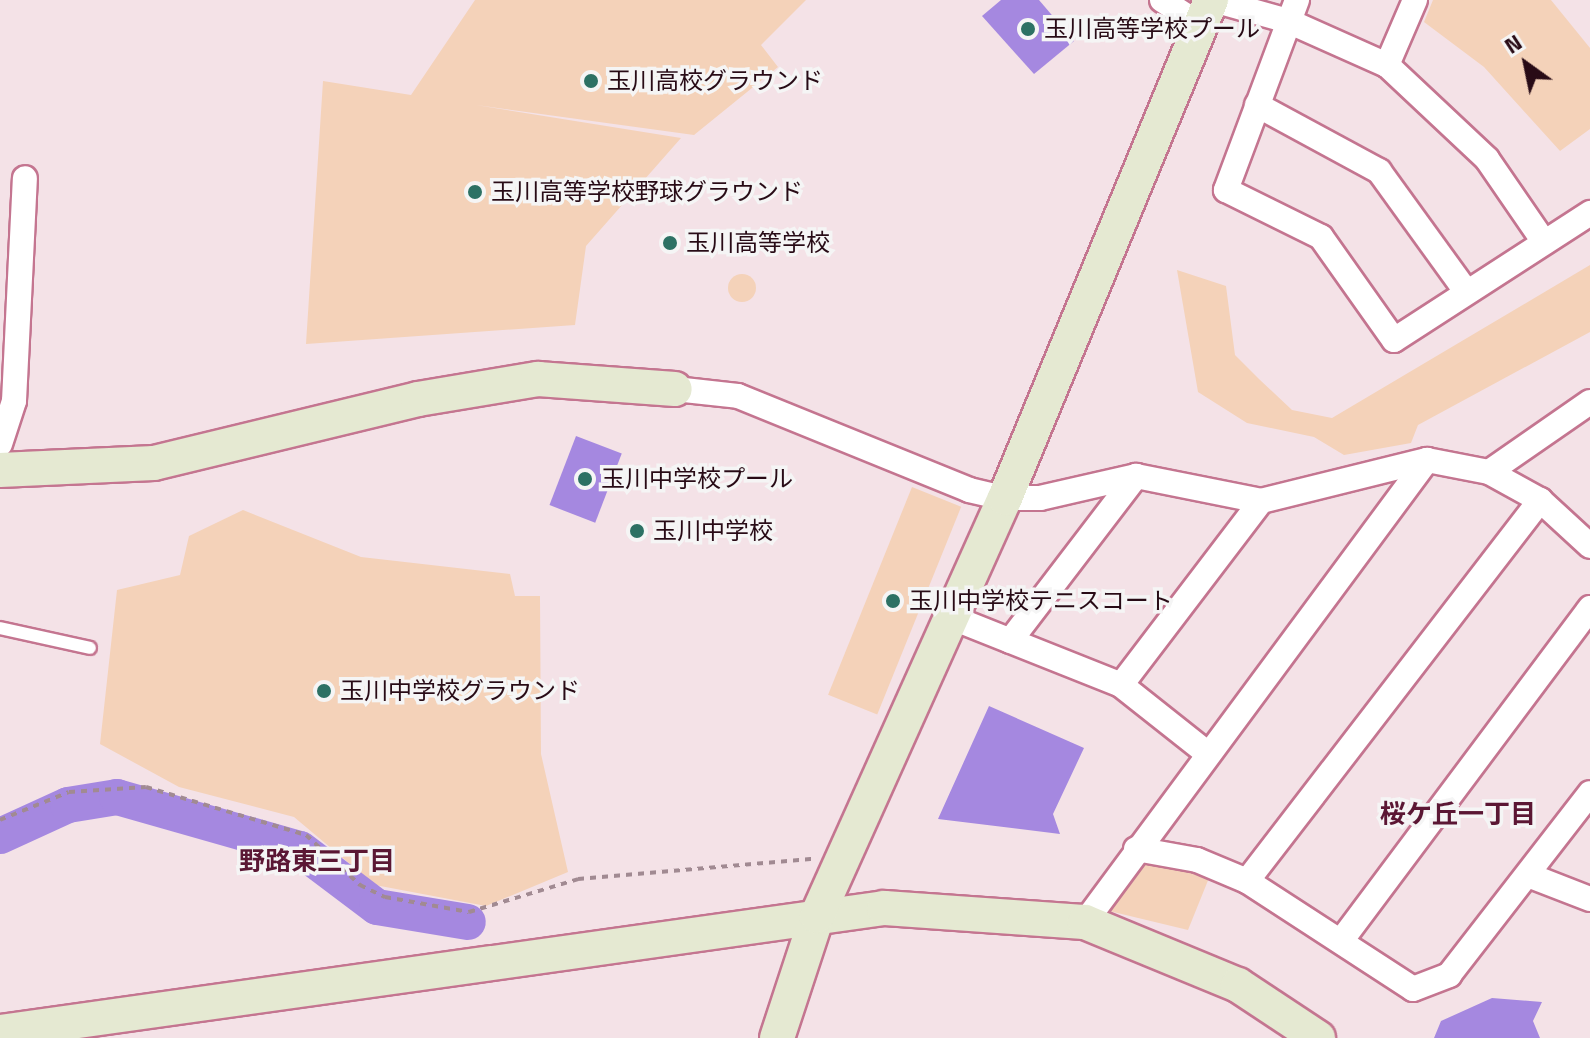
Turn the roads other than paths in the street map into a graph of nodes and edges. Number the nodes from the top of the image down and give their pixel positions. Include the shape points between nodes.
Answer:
1 (1162, 0) edge
2 (1415, 0) edge
3 (1209, 9) edge
4 (1293, 11) edge
5 (1387, 65) junction
6 (1257, 105) junction
7 (25, 178) dead end
8 (1590, 213) edge
9 (1544, 242) junction
10 (1466, 291) junction
11 (675, 389) joint
12 (1590, 402) edge
13 (0, 444) edge
14 (1427, 460) junction
15 (0, 470) edge
16 (1489, 472) junction
17 (1136, 476) junction
18 (1005, 498) junction
19 (1540, 500) junction
20 (1261, 501) junction
21 (1590, 546) edge
22 (1590, 608) edge
23 (948, 616) junction
24 (0, 628) edge
25 (1010, 641) junction
26 (90, 648) dead end
27 (1121, 685) junction
28 (1208, 754) junction
29 (1590, 793) edge
30 (1136, 849) junction
31 (1528, 875) junction
32 (1247, 881) junction
33 (1590, 899) edge
34 (817, 916) junction
35 (1085, 922) junction
36 (1341, 941) junction
37 (0, 1032) edge
38 (777, 1038) edge
39 (1318, 1038) edge

1 - 3 street
2 - 5 street
3 - 4 street
3 - 18 street
4 - 5 street
4 - 6 street
5 - 9 street via 1487,159
6 - 10 street via 1379,171
6 - 10 street via 1226,190 1321,237 1394,340
7 - 13 street via 14,401
8 - 9 street
9 - 10 street
11 - 15 street via 538,379 418,399 154,463
11 - 18 street via 738,396 969,490
12 - 16 street
14 - 16 street
14 - 20 street
14 - 28 street
16 - 19 street
17 - 18 street via 1040,498
17 - 20 street
17 - 25 street
18 - 23 street
19 - 21 street
19 - 32 street
20 - 27 street
22 - 36 street
23 - 25 street
23 - 34 street
24 - 26 lane
25 - 27 street
27 - 28 street
28 - 30 street
29 - 31 street
30 - 32 street via 1197,860
30 - 35 street
31 - 33 street
31 - 36 street via 1449,975 1432,983 1413,989 1390,979
32 - 36 street
34 - 35 street via 884,908
34 - 37 street
34 - 38 street
35 - 39 street via 1238,985

